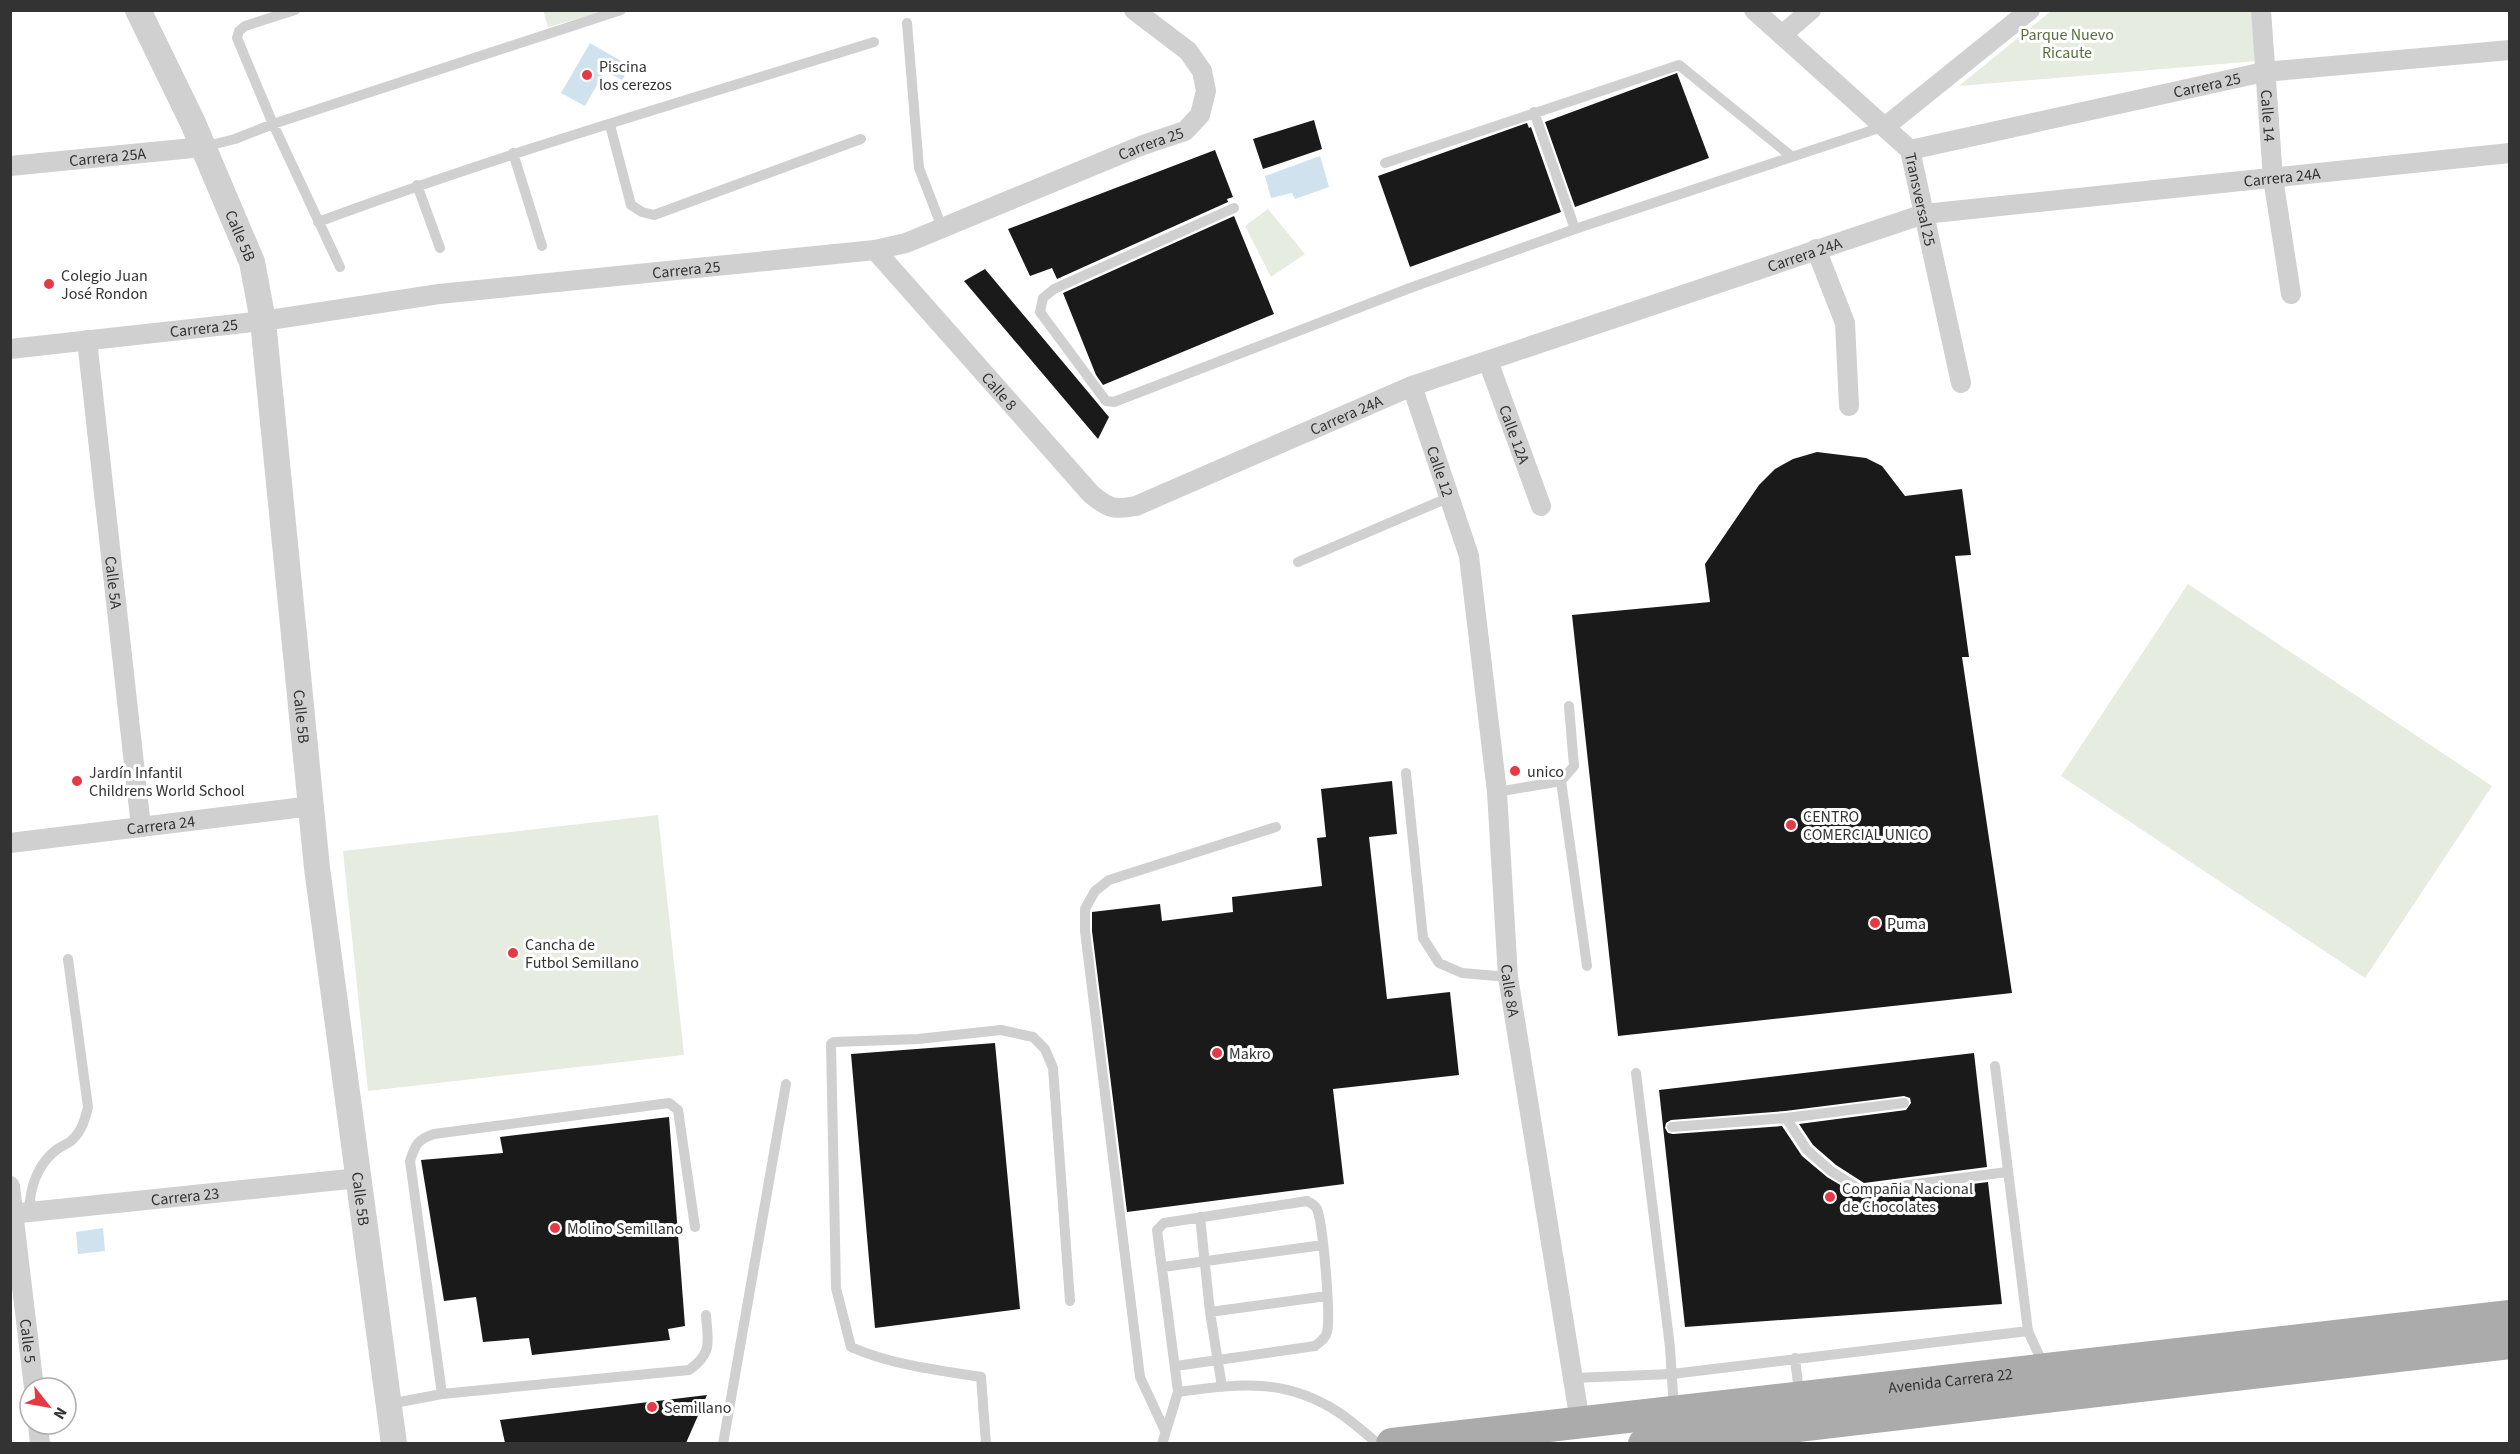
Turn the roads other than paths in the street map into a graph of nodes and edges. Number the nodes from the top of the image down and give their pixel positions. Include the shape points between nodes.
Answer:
1 (138, 10) edge
2 (295, 10) edge
3 (621, 10) edge
4 (1134, 10) edge
5 (1754, 10) edge
6 (1811, 10) edge
7 (2030, 10) edge
8 (2261, 10) edge
9 (907, 23) dead end
10 (1782, 35) junction
11 (874, 42) dead end
12 (2510, 50) edge
13 (2264, 72) junction
14 (1534, 112) junction
15 (273, 124) junction
16 (610, 125) junction
17 (1886, 126) junction
18 (861, 139) dead end
19 (203, 147) junction
20 (1910, 150) junction
21 (513, 153) junction
22 (2510, 153) edge
23 (1791, 156) junction
24 (1385, 163) dead end
25 (10, 166) edge
26 (2273, 178) junction
27 (417, 185) junction
28 (1234, 208) dead end
29 (1924, 214) junction
30 (318, 222) junction
31 (1575, 229) junction
32 (943, 230) junction
33 (542, 246) dead end
34 (440, 249) dead end
35 (1816, 249) junction
36 (875, 250) junction
37 (340, 267) dead end
38 (2291, 294) dead end
39 (263, 321) junction
40 (87, 340) junction
41 (10, 349) edge
42 (1488, 361) junction
43 (1961, 383) dead end
44 (1412, 386) junction
45 (1849, 406) dead end
46 (1450, 497) junction
47 (1136, 506) joint
48 (1541, 506) dead end
49 (1469, 556) joint
50 (1299, 562) dead end
51 (1569, 706) dead end
52 (1406, 773) dead end
53 (1561, 781) junction
54 (1497, 792) junction
55 (312, 806) junction
56 (141, 827) junction
57 (1276, 827) dead end
58 (10, 843) edge
59 (68, 959) dead end
60 (1587, 966) dead end
61 (1509, 977) junction
62 (1995, 1066) dead end
63 (1636, 1073) dead end
64 (786, 1084) dead end
65 (1904, 1103) dead end
66 (1786, 1118) junction
67 (1672, 1127) dead end
68 (2007, 1172) junction
69 (359, 1178) junction
70 (10, 1186) edge
71 (18, 1214) edge
72 (1200, 1217) junction
73 (695, 1227) dead end
74 (1323, 1245) junction
75 (1204, 1262) junction
76 (1163, 1267) junction
77 (2510, 1295) edge
78 (1327, 1296) junction
79 (1070, 1301) dead end
80 (1210, 1312) junction
81 (706, 1316) dead end
82 (2510, 1316) edge
83 (2464, 1321) junction
84 (2028, 1331) junction
85 (2500, 1348) edge
86 (1795, 1358) junction
87 (1217, 1360) junction
88 (1176, 1366) junction
89 (2045, 1369) junction
90 (1672, 1374) junction
91 (33, 1376) edge
92 (1573, 1378) junction
93 (1222, 1387) junction
94 (1178, 1392) junction
95 (442, 1394) junction
96 (389, 1405) junction
97 (1674, 1411) junction
98 (1580, 1422) junction
99 (1807, 1422) edge
100 (1164, 1431) junction
101 (394, 1443) edge
102 (723, 1443) edge
103 (986, 1443) edge
104 (1162, 1443) edge
105 (1378, 1443) edge
106 (1392, 1443) edge
107 (1644, 1443) edge

1 - 19 street, Calle 5B
2 - 15 lane via 245,26 237,38
3 - 15 lane
4 - 32 street, Carrera 25 via 1188,51 1202,71 1206,91 1200,115 1185,130
5 - 10 street, Transversal 25
6 - 10 street
7 - 17 street
8 - 13 street, Calle 14
9 - 32 lane via 919,168
10 - 17 street, Transversal 25
11 - 16 lane
12 - 13 street, Carrera 25
13 - 20 street, Carrera 25
13 - 26 street, Calle 14
14 - 23 lane via 1679,65
14 - 24 lane
14 - 31 lane
15 - 19 lane via 235,140
15 - 30 lane
16 - 18 lane via 631,205 654,215
16 - 21 lane
17 - 20 street, Transversal 25
17 - 23 lane
19 - 25 street, Carrera 25A
19 - 39 street, Calle 5B via 252,262
20 - 29 street, Transversal 25
21 - 27 lane
21 - 33 lane
22 - 26 street, Carrera 24A
23 - 31 lane
26 - 29 street, Carrera 24A
26 - 38 street, Calle 14
27 - 30 lane
27 - 34 lane
28 - 31 lane via 1054,289 1043,298 1040,312 1106,401 1114,402
29 - 35 street, Carrera 24A
29 - 43 street, Transversal 25
30 - 37 lane
32 - 36 street, Carrera 25
35 - 42 street, Carrera 24A
35 - 45 street via 1845,323
36 - 39 street, Carrera 25 via 440,294
36 - 47 street, Calle 8 via 1091,494 1104,505 1117,509
39 - 40 street, Carrera 25
39 - 55 street, Calle 5B
40 - 41 street, Carrera 25
40 - 56 street, Calle 5A
42 - 44 street, Carrera 24A
42 - 48 street, Calle 12A
44 - 46 street, Calle 12
44 - 47 street, Carrera 24A
46 - 49 street, Calle 12
46 - 50 lane
49 - 54 street, Calle 8A
51 - 53 lane via 1574,766
52 - 61 lane via 1423,938 1439,963 1462,973
53 - 54 lane
53 - 60 lane
54 - 61 street, Calle 8A
55 - 56 street, Carrera 24
55 - 69 street, Calle 5B
56 - 58 street, Carrera 24
57 - 100 lane via 1109,880 1095,891 1085,909 1140,1377
59 - 71 lane via 88,1107 85,1122 72,1140 57,1150 36,1176
61 - 92 street, Calle 8A
62 - 68 lane
63 - 90 lane
64 - 102 lane
65 - 66 lane
66 - 67 lane
66 - 68 lane via 1807,1150 1862,1191
68 - 84 lane
69 - 71 street, Carrera 23
69 - 96 street, Calle 5B
70 - 71 street, Calle 5
71 - 91 street, Calle 5
72 - 74 lane via 1306,1202 1317,1208
72 - 75 lane
72 - 76 lane via 1164,1223 1157,1230
73 - 95 lane via 678,1110 669,1103 422,1138 414,1146 410,1161
74 - 75 lane
74 - 78 lane
75 - 76 lane
75 - 80 lane
76 - 88 lane
77 - 83 main road
78 - 80 lane
78 - 87 lane via 1328,1332 1315,1346
79 - 103 lane via 1053,1068 1033,1037 1001,1030 831,1044 836,1288 851,1347 903,1365 981,1377
80 - 87 lane
81 - 95 lane via 708,1343 703,1360 689,1370
82 - 83 main road, Avenida Carrera 22
83 - 89 main road, Avenida Carrera 22
84 - 86 lane
84 - 89 lane
85 - 99 main road, Avenida Carrera 22
86 - 90 lane
86 - 99 lane
87 - 88 lane
87 - 93 lane
88 - 94 lane
89 - 99 main road, Avenida Carrera 22
90 - 92 lane
90 - 97 lane
92 - 98 street, Calle 8A
93 - 94 lane
93 - 105 lane via 1278,1386 1298,1393 1338,1411
94 - 100 lane
95 - 96 lane
96 - 101 street, Calle 5B
97 - 98 main road, Avenida Carrera 22
97 - 99 main road, Avenida Carrera 22
98 - 106 main road, Avenida Carrera 22
99 - 107 main road, Avenida Carrera 22
100 - 104 lane

